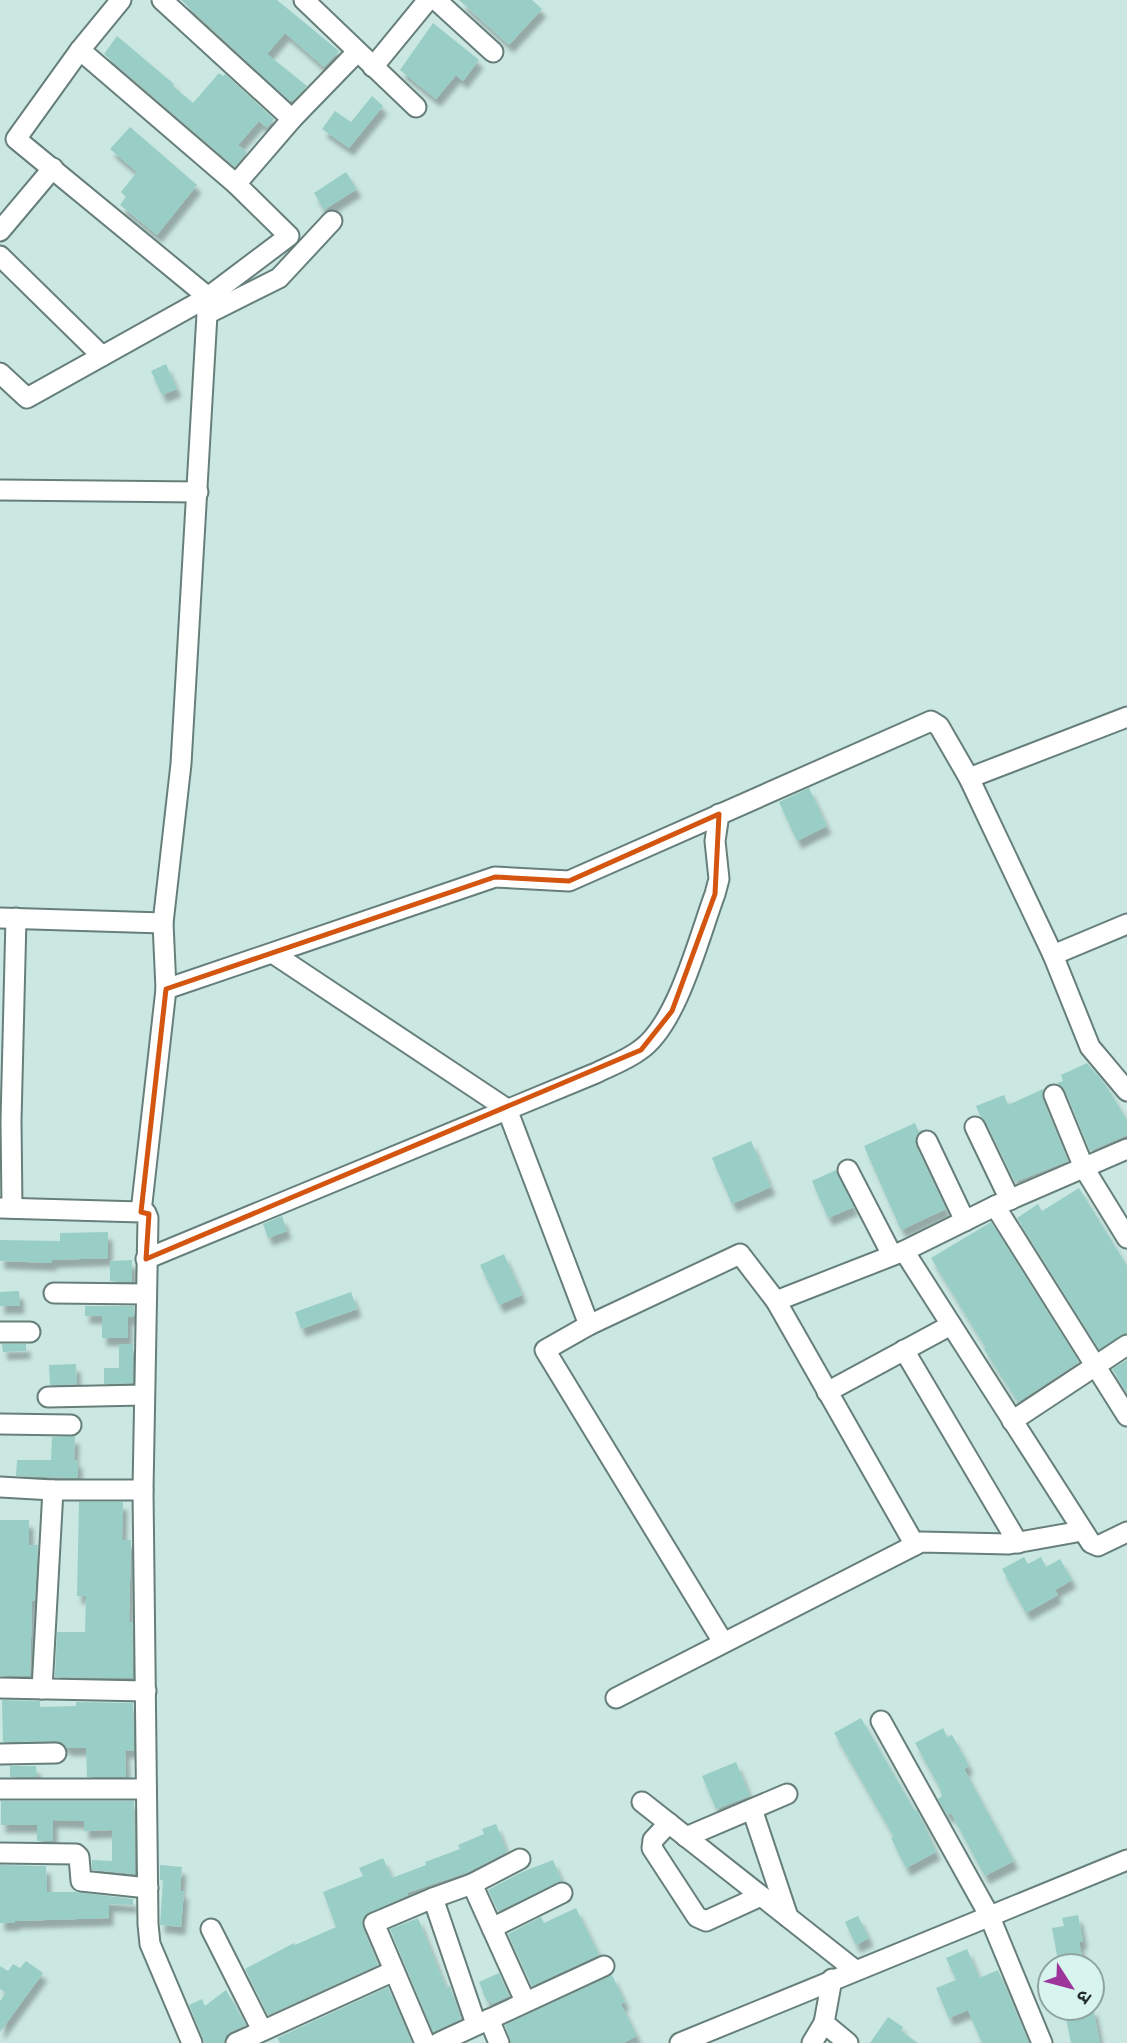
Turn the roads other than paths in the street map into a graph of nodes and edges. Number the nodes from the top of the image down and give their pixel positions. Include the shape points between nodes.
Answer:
1 (121, 0) edge
2 (162, 0) edge
3 (304, 0) edge
4 (428, 0) edge
5 (436, 0) edge
6 (80, 50) junction
7 (357, 52) junction
8 (493, 52) dead end
9 (373, 67) junction
10 (416, 107) dead end
11 (292, 119) junction
12 (53, 168) junction
13 (236, 184) junction
14 (332, 222) dead end
15 (0, 231) edge
16 (0, 256) edge
17 (207, 305) junction
18 (103, 356) junction
19 (0, 373) edge
20 (0, 490) edge
21 (198, 492) junction
22 (1127, 717) edge
23 (968, 778) junction
24 (719, 814) junction
25 (8, 918) edge
26 (163, 923) junction
27 (1127, 924) edge
28 (274, 954) junction
29 (1053, 955) junction
30 (166, 989) junction
31 (1127, 1091) edge
32 (1054, 1095) dead end
33 (508, 1109) junction
34 (6, 1121) edge
35 (975, 1127) dead end
36 (927, 1141) dead end
37 (1127, 1149) edge
38 (1084, 1168) junction
39 (848, 1170) dead end
40 (1003, 1203) junction
41 (6, 1208) edge
42 (141, 1212) junction
43 (965, 1221) junction
44 (1127, 1238) edge
45 (898, 1253) junction
46 (146, 1259) junction
47 (54, 1293) dead end
48 (145, 1294) junction
49 (776, 1301) junction
50 (589, 1325) junction
51 (951, 1325) junction
52 (0, 1332) edge
53 (30, 1332) dead end
54 (1127, 1345) edge
55 (904, 1350) junction
56 (1096, 1366) junction
57 (827, 1392) junction
58 (144, 1395) junction
59 (48, 1397) dead end
60 (1127, 1416) edge
61 (1012, 1422) junction
62 (0, 1424) edge
63 (71, 1425) dead end
64 (0, 1488) edge
65 (53, 1490) junction
66 (143, 1490) junction
67 (1082, 1531) junction
68 (1127, 1532) edge
69 (1018, 1543) junction
70 (915, 1545) junction
71 (723, 1642) junction
72 (0, 1688) edge
73 (42, 1689) junction
74 (145, 1691) junction
75 (616, 1698) dead end
76 (881, 1721) dead end
77 (56, 1753) dead end
78 (0, 1754) edge
79 (0, 1789) edge
80 (146, 1789) junction
81 (787, 1794) dead end
82 (642, 1802) dead end
83 (752, 1809) junction
84 (669, 1823) junction
85 (686, 1837) junction
86 (0, 1853) edge
87 (520, 1859) dead end
88 (1127, 1860) edge
89 (472, 1884) junction
90 (148, 1888) junction
91 (562, 1893) dead end
92 (761, 1896) junction
93 (433, 1898) junction
94 (989, 1915) junction
95 (788, 1917) junction
96 (492, 1928) junction
97 (211, 1929) dead end
98 (604, 1966) dead end
99 (855, 1970) junction
100 (394, 1971) junction
101 (832, 1979) junction
102 (525, 2001) junction
103 (482, 2021) junction
104 (824, 2023) junction
105 (262, 2030) junction
106 (192, 2043) edge
107 (236, 2043) edge
108 (425, 2043) edge
109 (438, 2043) edge
110 (499, 2043) edge
111 (680, 2043) edge
112 (812, 2043) edge
113 (848, 2043) edge
114 (1042, 2043) edge

1 - 6 street
2 - 11 street
3 - 7 street
4 - 9 street
5 - 8 street
6 - 12 street via 16,139
6 - 13 street
7 - 9 street
7 - 11 street
9 - 10 street
11 - 13 street
12 - 15 street
12 - 17 street
13 - 17 street via 289,236
14 - 17 street via 279,278
16 - 18 street
17 - 18 street
17 - 21 street
18 - 19 street via 27,398
20 - 21 street
21 - 26 street via 181,764
22 - 23 street
23 - 24 street via 939,726 931,721
23 - 29 street
24 - 28 street via 569,881 495,877
24 - 33 street via 715,894 672,1011 661,1029 641,1050 608,1068
25 - 26 street
25 - 34 street
26 - 30 street
27 - 29 street
28 - 30 street
28 - 33 street
29 - 31 street via 1090,1047
30 - 42 street
32 - 38 street
33 - 46 street
33 - 50 street
34 - 41 street
35 - 40 street
36 - 43 street
37 - 38 street
38 - 40 street
38 - 44 street
39 - 45 street
40 - 43 street
40 - 56 street
41 - 42 street
42 - 46 street via 148,1217
43 - 45 street
45 - 49 street
45 - 51 street
46 - 48 street
47 - 48 street
48 - 58 street
49 - 50 street via 740,1254
49 - 57 street
50 - 71 street via 545,1350
51 - 55 street
51 - 61 street
52 - 53 street
54 - 56 street
55 - 57 street
55 - 69 street
56 - 60 street
56 - 61 street
57 - 70 street
58 - 59 street
58 - 66 street
61 - 67 street
62 - 63 street
64 - 65 street
65 - 66 street
65 - 73 street
66 - 74 street
67 - 68 street via 1095,1546
67 - 69 street
69 - 70 street
70 - 71 street
71 - 75 street
72 - 73 street
73 - 74 street
74 - 80 street
76 - 94 street
77 - 78 street
79 - 80 street
80 - 90 street
81 - 83 street
82 - 84 street
83 - 85 street
83 - 95 street
84 - 85 street
84 - 92 street via 653,1840 652,1848 697,1917 706,1922
85 - 92 street
86 - 90 street via 76,1854 81,1881
87 - 89 street
88 - 94 street
89 - 93 street
89 - 96 street
90 - 106 street via 150,1944
91 - 96 street
92 - 95 street
93 - 100 street via 374,1923
93 - 103 street
94 - 99 street
94 - 114 street
95 - 99 street
96 - 102 street
97 - 105 street
98 - 102 street
99 - 101 street
100 - 105 street
100 - 108 street
101 - 104 street
101 - 111 street
102 - 103 street
103 - 109 street
103 - 110 street
104 - 112 street
104 - 113 street
105 - 107 street

